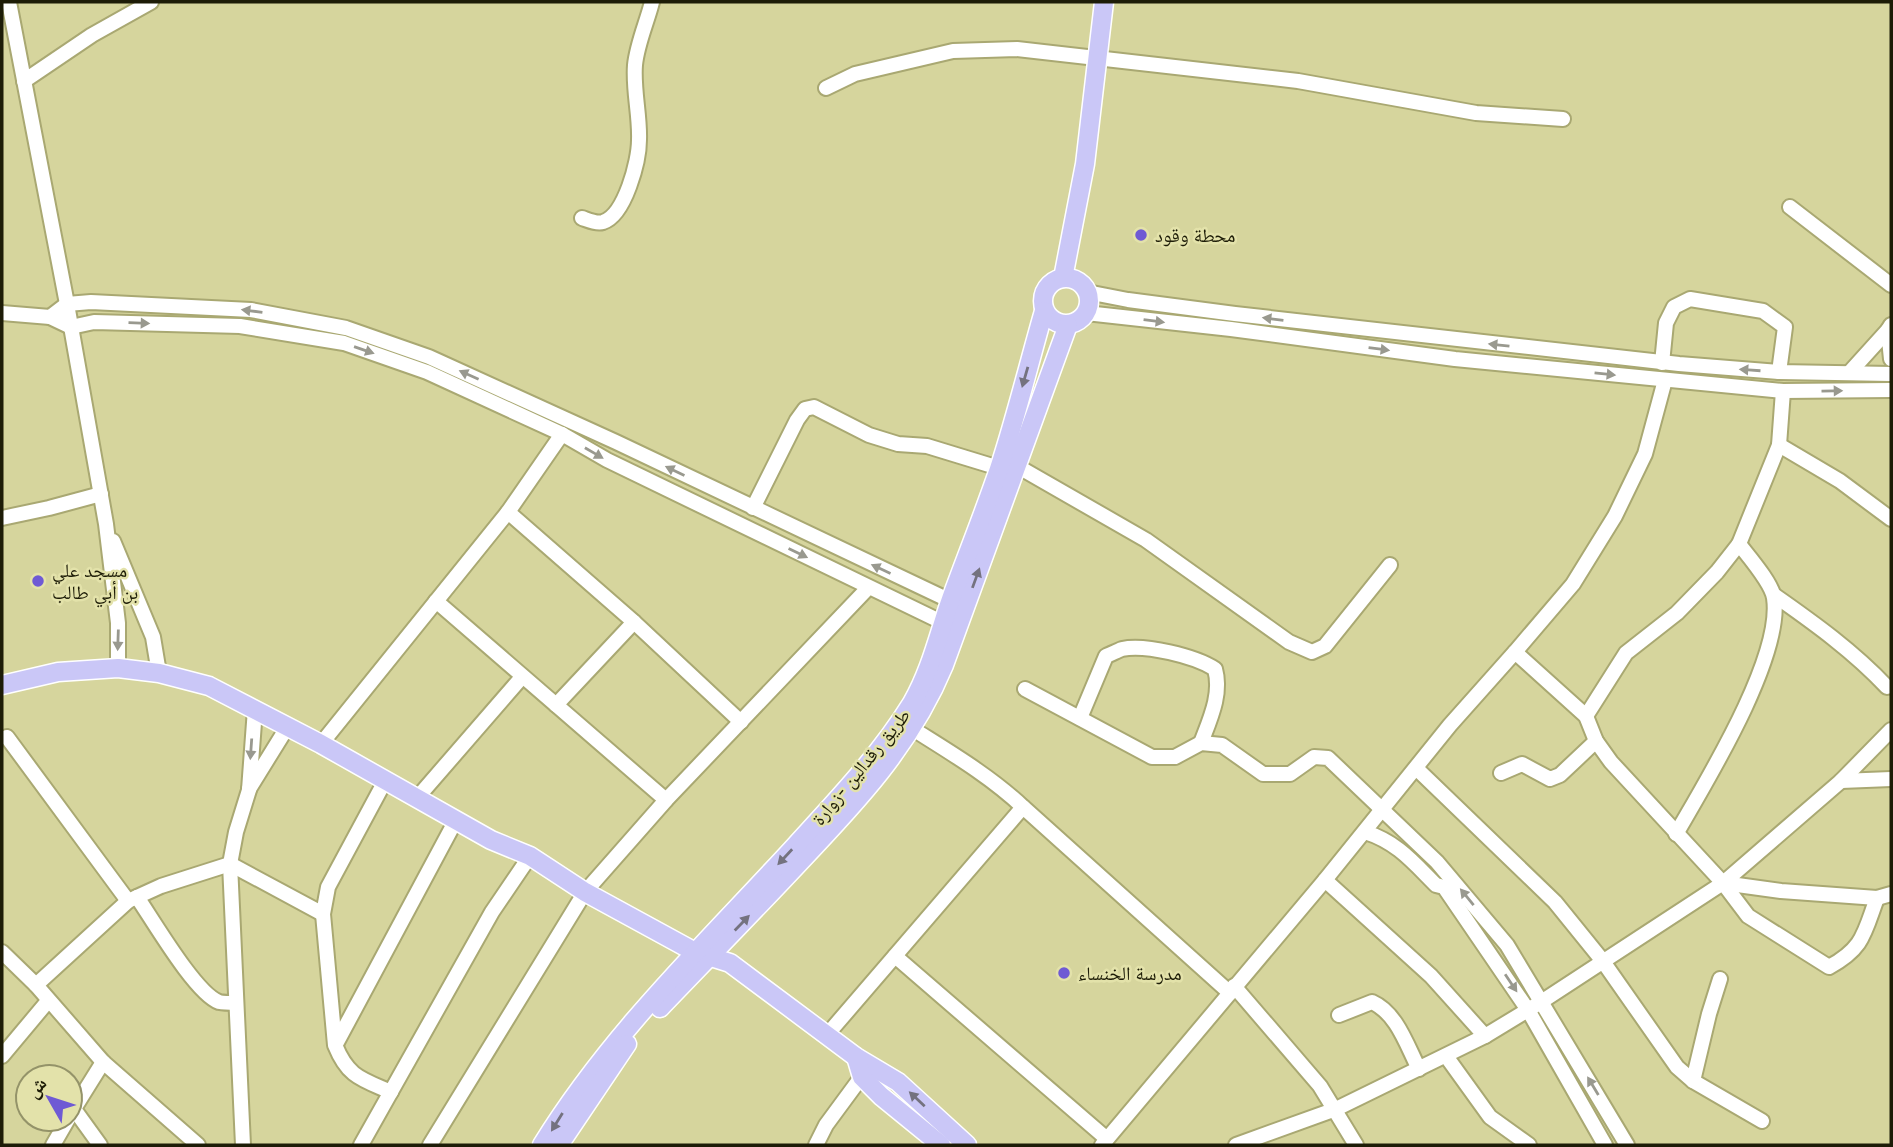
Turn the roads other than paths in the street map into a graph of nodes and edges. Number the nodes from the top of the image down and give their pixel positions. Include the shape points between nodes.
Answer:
1 (9, 2) edge
2 (151, 2) edge
3 (652, 2) edge
4 (1104, 2) edge
5 (1097, 57) junction
6 (24, 81) junction
7 (826, 88) dead end
8 (1563, 119) dead end
9 (1790, 206) dead end
10 (582, 218) dead end
11 (1063, 278) junction
12 (1891, 285) edge
13 (1087, 292) junction
14 (91, 302) junction
15 (67, 304) junction
16 (1044, 311) junction
17 (2, 313) edge
18 (1086, 313) junction
19 (50, 317) junction
20 (94, 322) junction
21 (1068, 325) junction
22 (71, 327) junction
23 (1890, 327) edge
24 (1546, 350) junction
25 (1891, 359) edge
26 (1662, 363) junction
27 (1543, 368) junction
28 (1779, 372) junction
29 (1850, 372) junction
30 (1891, 374) edge
31 (1665, 380) junction
32 (1891, 390) edge
33 (1783, 391) junction
34 (562, 434) junction
35 (1779, 445) junction
36 (1008, 467) junction
37 (101, 494) junction
38 (752, 508) junction
39 (508, 512) junction
40 (2, 518) edge
41 (1891, 519) edge
42 (106, 524) junction
43 (1739, 544) junction
44 (1390, 565) dead end
45 (868, 588) junction
46 (1774, 595) junction
47 (436, 601) junction
48 (958, 605) junction
49 (634, 622) junction
50 (950, 626) junction
51 (1515, 652) junction
52 (118, 668) junction
53 (159, 673) junction
54 (522, 677) junction
55 (2, 685) edge
56 (1886, 687) dead end
57 (1025, 689) dead end
58 (556, 705) junction
59 (255, 709) junction
60 (1587, 716) junction
61 (1080, 718) junction
62 (741, 722) junction
63 (288, 726) junction
64 (913, 729) junction
65 (1891, 730) edge
66 (7, 737) dead end
67 (1596, 740) junction
68 (1201, 743) junction
69 (321, 744) junction
70 (1416, 768) junction
71 (1501, 773) dead end
72 (1891, 779) edge
73 (385, 781) junction
74 (1841, 781) junction
75 (249, 790) junction
76 (417, 798) junction
77 (666, 800) junction
78 (1023, 807) junction
79 (1381, 810) junction
80 (456, 820) junction
81 (1366, 832) junction
82 (1676, 834) junction
83 (530, 856) junction
84 (230, 864) junction
85 (1325, 880) junction
86 (1723, 883) junction
87 (585, 892) junction
88 (1884, 896) edge
89 (133, 899) junction
90 (323, 914) junction
91 (2, 952) edge
92 (703, 954) junction
93 (895, 957) junction
94 (1602, 960) junction
95 (1720, 979) dead end
96 (36, 985) junction
97 (1232, 989) junction
98 (48, 1001) junction
99 (236, 1003) junction
100 (1535, 1006) junction
101 (1339, 1015) dead end
102 (827, 1036) junction
103 (1485, 1036) junction
104 (335, 1045) junction
105 (2, 1056) edge
106 (1446, 1056) junction
107 (103, 1062) junction
108 (862, 1067) junction
109 (1419, 1069) junction
110 (1693, 1081) junction
111 (391, 1091) junction
112 (84, 1093) edge
113 (1336, 1109) junction
114 (1762, 1121) dead end
115 (84, 1128) edge
116 (1105, 1142) edge
117 (100, 1145) edge
118 (198, 1145) edge
119 (243, 1145) edge
120 (361, 1145) edge
121 (430, 1145) edge
122 (542, 1145) edge
123 (559, 1145) edge
124 (816, 1145) edge
125 (941, 1145) edge
126 (967, 1145) edge
127 (1236, 1145) edge
128 (1356, 1145) edge
129 (1529, 1145) edge
130 (1605, 1145) edge
131 (1627, 1145) edge

1 - 6 street
2 - 6 street
3 - 10 street via 636,60 639,142 635,169 613,214 604,222
4 - 5 main road
5 - 7 street via 1017,49 953,51 855,74
5 - 8 street via 1298,81 1476,113
5 - 11 main road via 1085,164
6 - 15 street
9 - 12 street
11 - 13 main road via 1077,281
11 - 16 main road via 1045,290
13 - 18 main road
24 -> 13 street
14 - 15 street
14 - 20 street
38 -> 14 street via 429,357 346,328 251,310
15 - 19 street
15 - 22 street
16 - 21 main road via 1054,322
16 -> 36 main road, طريق رقدالين -زوارة
17 - 19 street
18 - 21 main road
18 -> 27 street
19 - 22 street
20 - 22 street
20 -> 34 street via 240,326 344,343 427,372
21 - 36 main road, طريق رقدالين -زوارة
22 - 37 street
23 - 25 street
23 - 29 street
24 - 26 street
24 - 27 street
28 -> 26 street
26 - 28 street via 1666,323 1674,307 1690,299 1763,311 1776,318 1785,327
27 -> 31 street
28 - 29 street
29 - 30 street
31 - 33 street
31 - 51 street via 1645,454 1615,516 1573,584
33 -> 32 street
33 - 35 street
34 - 39 street
34 -> 45 street
35 - 41 street via 1840,481
35 - 43 street
36 - 38 street via 927,446 898,444 814,407 805,409 797,419
36 - 44 street via 1146,540 1289,642 1312,652 1325,646
36 - 48 main road, طريق رقدالين -زوارة
37 - 40 street
37 - 42 street
48 -> 38 street
39 - 47 street
39 - 49 street
42 -> 52 street via 118,623
42 - 53 street via 153,637
43 - 46 street
43 - 60 street via 1677,613 1626,653
45 - 50 street
45 - 62 street
46 - 56 street via 1865,664
46 - 82 street via 1774,627 1755,682 1723,753
47 - 54 street
47 - 69 street
48 - 50 main road, طريق رقدالين -زوارة
49 - 58 street
49 - 62 street
50 - 64 main road, طريق رقدالين -زوارة via 932,694
50 -> 92 main road, طريق رقدالين -زوارة via 912,703 892,731
51 - 60 street
51 - 70 street
52 - 53 main road
52 - 55 main road via 58,672
53 - 59 main road via 209,686
54 - 58 street
54 - 76 street
57 - 61 street
58 - 77 street
59 - 63 main road
59 -> 75 street
60 - 67 street
61 - 68 street via 1152,757 1175,757
61 - 68 street via 1106,656 1121,649 1142,648 1189,658 1214,669 1218,681 1214,710
62 - 77 street
63 - 69 main road
63 - 75 street
64 - 78 street via 1000,786
92 -> 64 main road, طريق رقدالين -زوارة via 866,790
65 - 74 street
66 - 89 street
67 - 71 street via 1550,779 1522,764
67 - 82 street
68 - 79 street via 1222,745 1263,774 1290,774 1314,757 1328,758
69 - 73 main road
70 - 79 street
70 - 94 street via 1555,902
72 - 74 street
73 - 76 main road
73 - 90 street via 328,887
74 - 86 street
75 - 84 street
76 - 80 main road
77 - 87 street
78 - 93 street
78 - 97 street
79 - 81 street
100 -> 79 street via 1507,945 1452,878
80 - 83 main road via 491,841
80 - 104 street
81 - 85 street
81 -> 100 street via 1396,845 1436,885 1444,887
82 - 86 street
83 - 87 main road
83 - 111 street via 492,912
84 - 89 street
84 - 90 street
84 - 99 street
85 - 97 street
85 - 103 street via 1431,976
86 - 88 street
86 - 88 street via 1748,916 1829,967 1861,943
86 - 94 street
87 - 92 main road
87 - 121 street
89 - 96 street
89 - 99 street via 194,981 220,1002
90 - 104 street
91 - 96 street
92 - 102 main road via 730,963
92 -> 122 main road, طريق رقدالين -زوارة via 598,1062
92 - 123 main road, طريق رقدالين -زوارة via 628,1042
93 - 102 street
93 - 116 street
94 - 100 street
94 - 110 street via 1677,1067
95 - 110 street
96 - 98 street
97 - 113 street
97 - 116 street
98 - 105 street
98 - 107 street
99 - 119 street
100 - 103 street
100 - 130 street
131 -> 100 street
101 - 109 street via 1372,1002 1380,1006 1393,1018
102 - 108 main road
103 - 106 street
104 - 111 street via 351,1071
106 - 109 street
106 - 129 street via 1490,1117
107 - 112 street
107 - 118 street
108 - 124 street
108 - 125 main road via 881,1096
126 -> 108 main road via 898,1082
109 - 113 street
110 - 114 street
111 - 120 street
113 - 127 street
113 - 128 street
115 - 117 street

